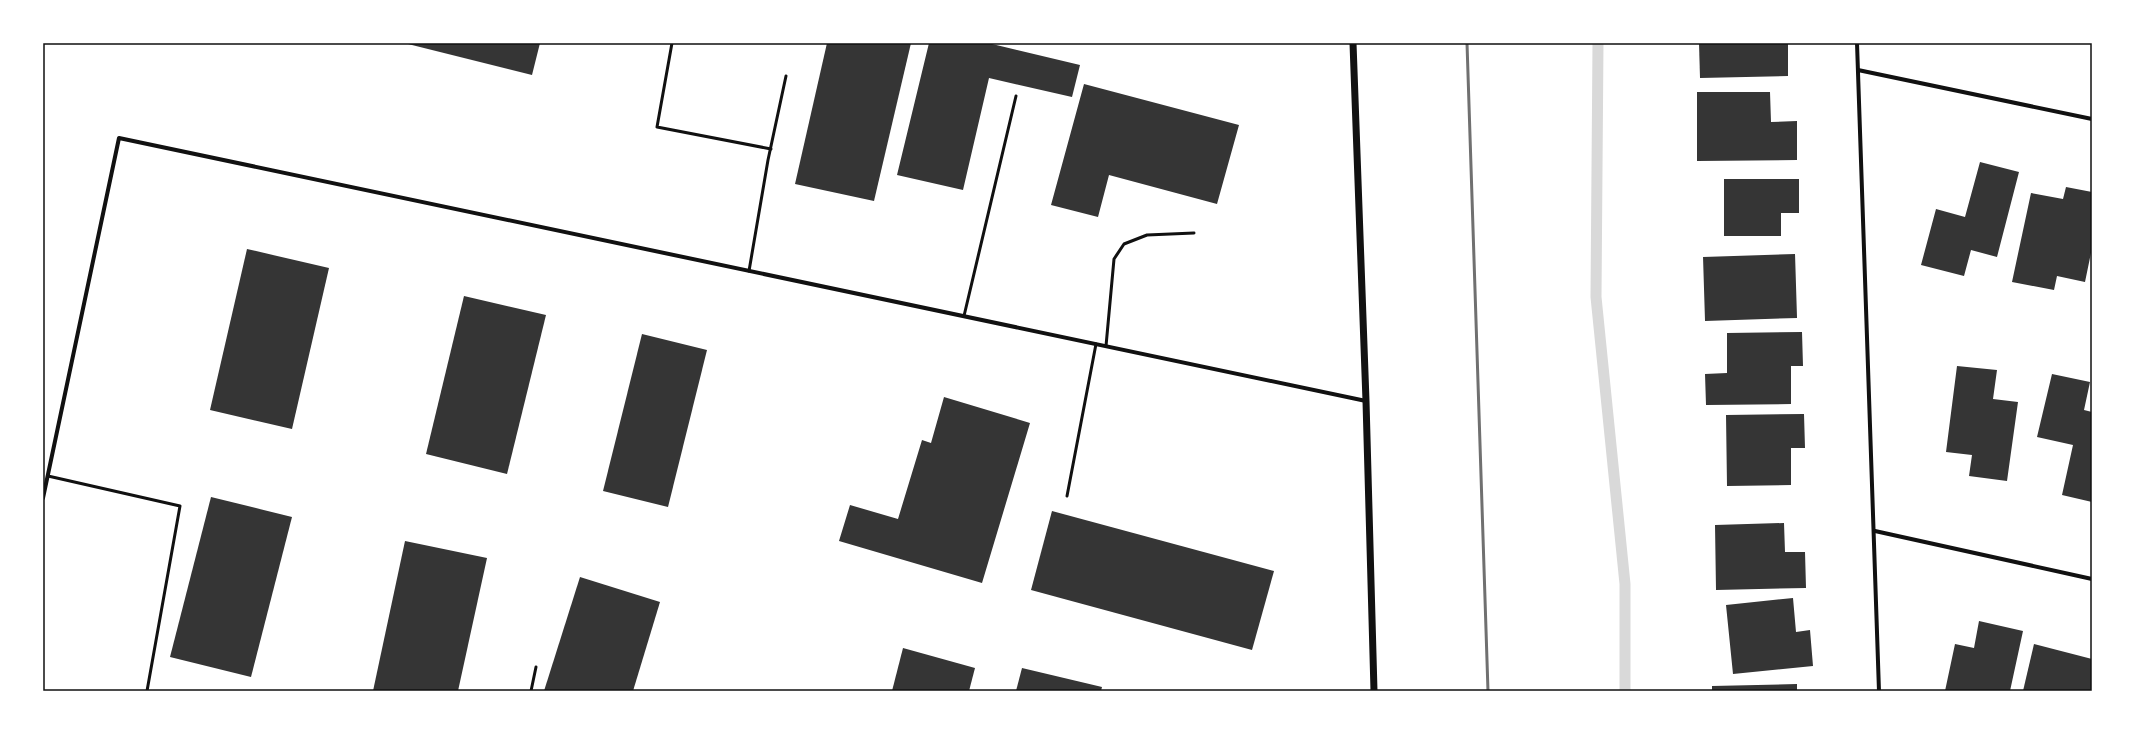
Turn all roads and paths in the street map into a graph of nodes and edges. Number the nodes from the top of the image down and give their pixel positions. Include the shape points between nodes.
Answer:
1 (672, 43) edge
2 (1353, 43) edge
3 (1857, 43) edge
4 (1858, 70) junction
5 (786, 76) dead end
6 (1016, 96) dead end
7 (2092, 119) edge
8 (771, 149) junction
9 (1194, 233) dead end
10 (749, 271) junction
11 (964, 316) junction
12 (1096, 344) junction
13 (1106, 346) junction
14 (1366, 401) junction
15 (48, 476) junction
16 (1066, 496) dead end
17 (43, 498) edge
18 (1875, 531) junction
19 (2092, 579) edge
20 (536, 667) dead end
21 (147, 691) edge
22 (531, 691) edge
23 (1374, 691) edge
24 (1880, 691) edge

1 - 8 lane via 657,127
2 - 14 street
3 - 4 street
4 - 7 street
4 - 18 street
5 - 8 lane
6 - 11 lane
8 - 10 lane
9 - 13 lane via 1147,235 1124,244 1114,259
10 - 11 street
10 - 15 street via 120,138
11 - 12 street
12 - 13 street
12 - 16 lane
13 - 14 street
14 - 23 street
15 - 17 street
15 - 21 lane via 180,506
18 - 19 street
18 - 24 street
20 - 22 lane

